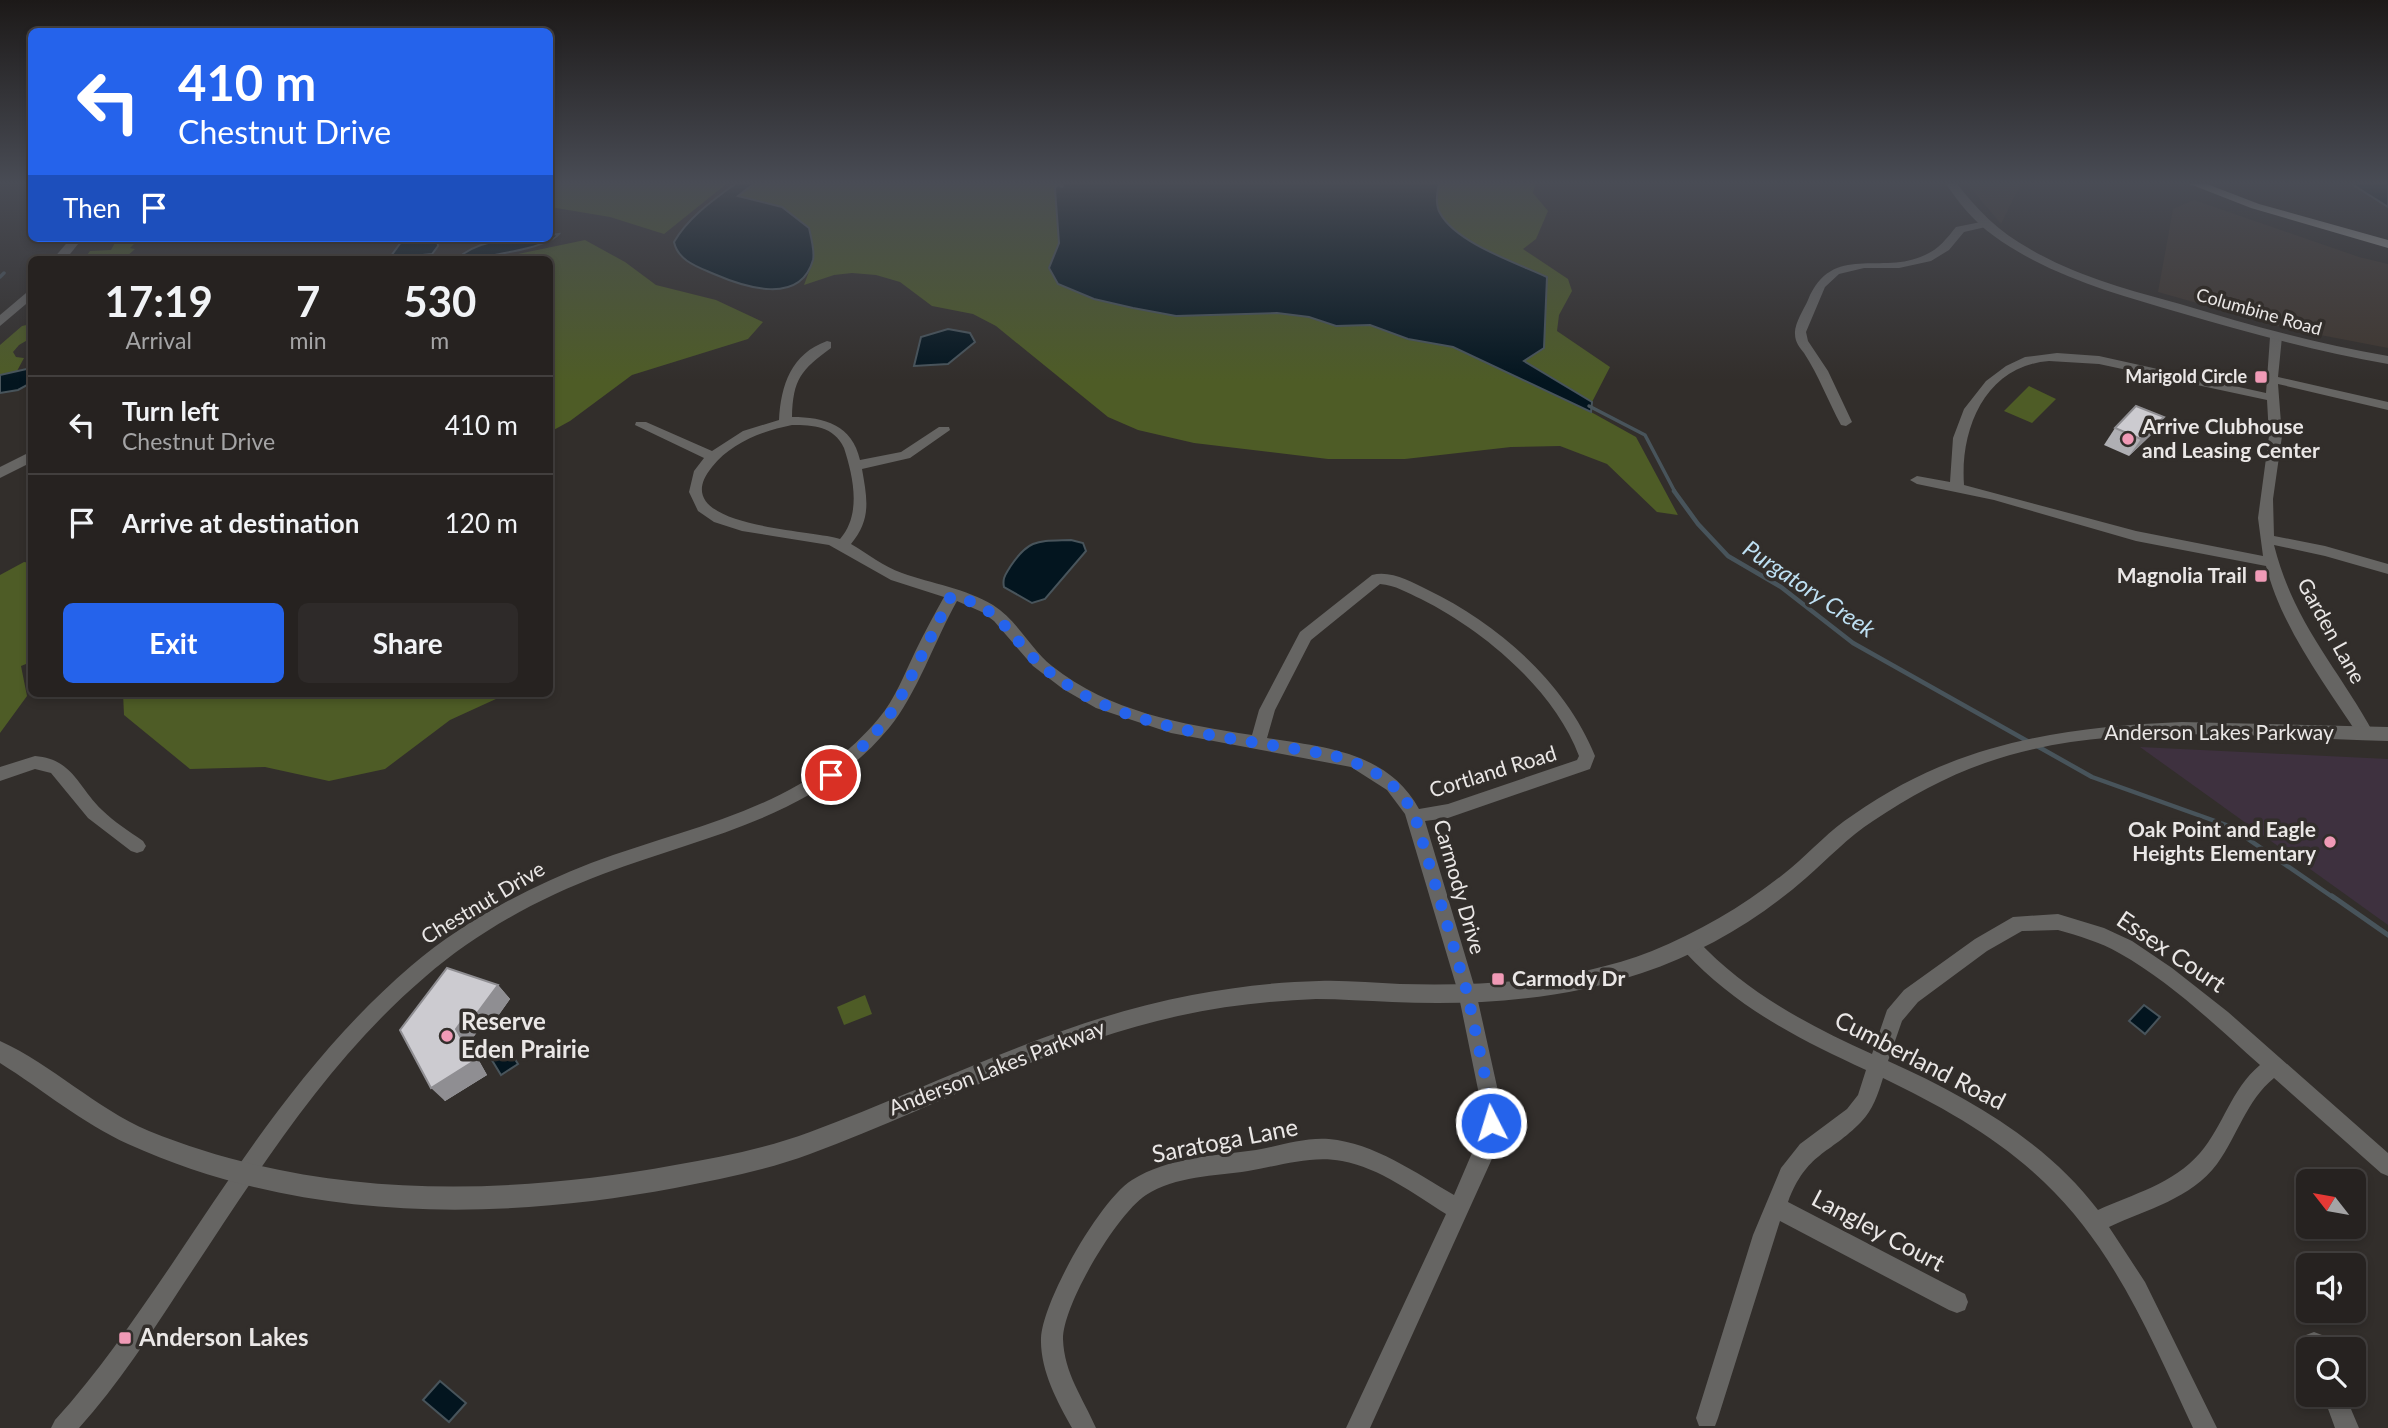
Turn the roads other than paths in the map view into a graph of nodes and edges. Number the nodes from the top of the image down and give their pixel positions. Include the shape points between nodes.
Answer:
1 (1945, 248) edge
2 (2021, 248) edge
3 (28, 296) edge
4 (28, 314) edge
5 (4, 318) edge
6 (2276, 337) junction
7 (827, 345) dead end
8 (2388, 360) edge
9 (2272, 379) junction
10 (2273, 398) junction
11 (2388, 406) edge
12 (785, 422) junction
13 (1846, 422) dead end
14 (641, 425) dead end
15 (944, 430) dead end
16 (714, 456) junction
17 (28, 458) edge
18 (854, 466) junction
19 (0, 473) edge
20 (1916, 480) dead end
21 (1957, 487) junction
22 (2266, 538) junction
23 (842, 545) junction
24 (2273, 563) junction
25 (2388, 569) edge
26 (951, 596) junction
27 (2367, 734) junction
28 (2388, 734) edge
29 (1258, 741) junction
30 (0, 774) edge
31 (1415, 816) junction
32 (137, 846) dead end
33 (1691, 946) junction
34 (1467, 992) junction
35 (0, 1051) edge
36 (1877, 1066) junction
37 (2273, 1066) junction
38 (2388, 1166) edge
39 (244, 1175) junction
40 (1774, 1206) junction
41 (1458, 1209) junction
42 (2096, 1222) junction
43 (1957, 1302) dead end
44 (2339, 1407) edge
45 (1706, 1418) dead end
46 (62, 1428) edge
47 (1084, 1428) edge
48 (1358, 1428) edge
49 (2205, 1428) edge
50 (2347, 1428) edge

1 - 13 street via 1927,259 1848,267 1825,279 1800,332
2 - 6 street, Columbine Road via 2078,276
3 - 5 street
4 - 5 street
6 - 8 street, Columbine Road
6 - 9 street, Garden Lane
7 - 12 street via 793,375 785,399
9 - 10 street, Garden Lane
9 - 11 street
10 - 21 street via 2099,360 2033,359 1992,380 1966,414 1955,455
10 - 22 street, Garden Lane via 2275,443 2266,494
12 - 16 street via 751,432
12 - 18 street via 804,421 834,429 844,437
14 - 16 street
15 - 18 street via 905,454
16 - 23 street via 702,469 696,492 699,502 718,519 750,530 816,536
17 - 19 street
18 - 23 street via 863,514
20 - 21 street
21 - 24 street via 2136,536
22 - 24 street, Garden Lane
22 - 25 street
23 - 26 street, Carmody Drive via 880,569
24 - 27 street, Garden Lane via 2292,613
26 - 29 street, Carmody Drive via 999,617 1051,673 1112,708 1177,727
26 - 39 street, Chestnut Drive via 886,721 831,775 754,818 570,879 471,932 378,1005 335,1050
27 - 28 street, Anderson Lakes Parkway
27 - 33 street, Anderson Lakes Parkway via 2116,730 1989,752 1927,778 1862,818 1767,898
29 - 31 street, Carmody Drive via 1355,761 1394,786
29 - 31 street, Cortland Road via 1273,698 1305,636 1320,623 1377,579 1392,580 1433,598 1473,621 1532,670 1587,756 1584,764 1575,768 1448,811
30 - 32 street via 32,762 48,762 95,814
31 - 34 street, Carmody Drive
33 - 34 street, Anderson Lakes Parkway via 1586,979
33 - 36 street, Cumberland Road via 1735,989 1761,1007
34 - 39 street, Anderson Lakes Parkway via 1341,989 1258,994 1177,1007 1108,1023 1037,1048 804,1145 710,1170 613,1187 516,1198 422,1198 330,1192
34 - 41 street, Carmody Drive via 1492,1109 1491,1132
35 - 39 street, Anderson Lakes Parkway via 133,1135
36 - 37 street, Essex Court via 1894,1016 1912,996 2006,929 2037,921 2079,927 2126,947 2221,1018
36 - 40 street, Essex Court via 1866,1100 1854,1116 1807,1151 1788,1175
36 - 42 street, Cumberland Road via 2006,1136 2043,1165
37 - 38 street, Essex Court
37 - 42 street via 2247,1088 2208,1159 2185,1181
39 - 46 street, Chestnut Drive via 111,1371
40 - 43 street, Langley Court
40 - 45 street, Essex Court
41 - 47 street, Saratoga Lane via 1367,1159 1329,1149 1176,1174 1140,1187 1111,1215 1055,1311 1054,1367
41 - 48 street, Carmody Drive
42 - 49 street, Cumberland Road via 2143,1297
44 - 50 street

